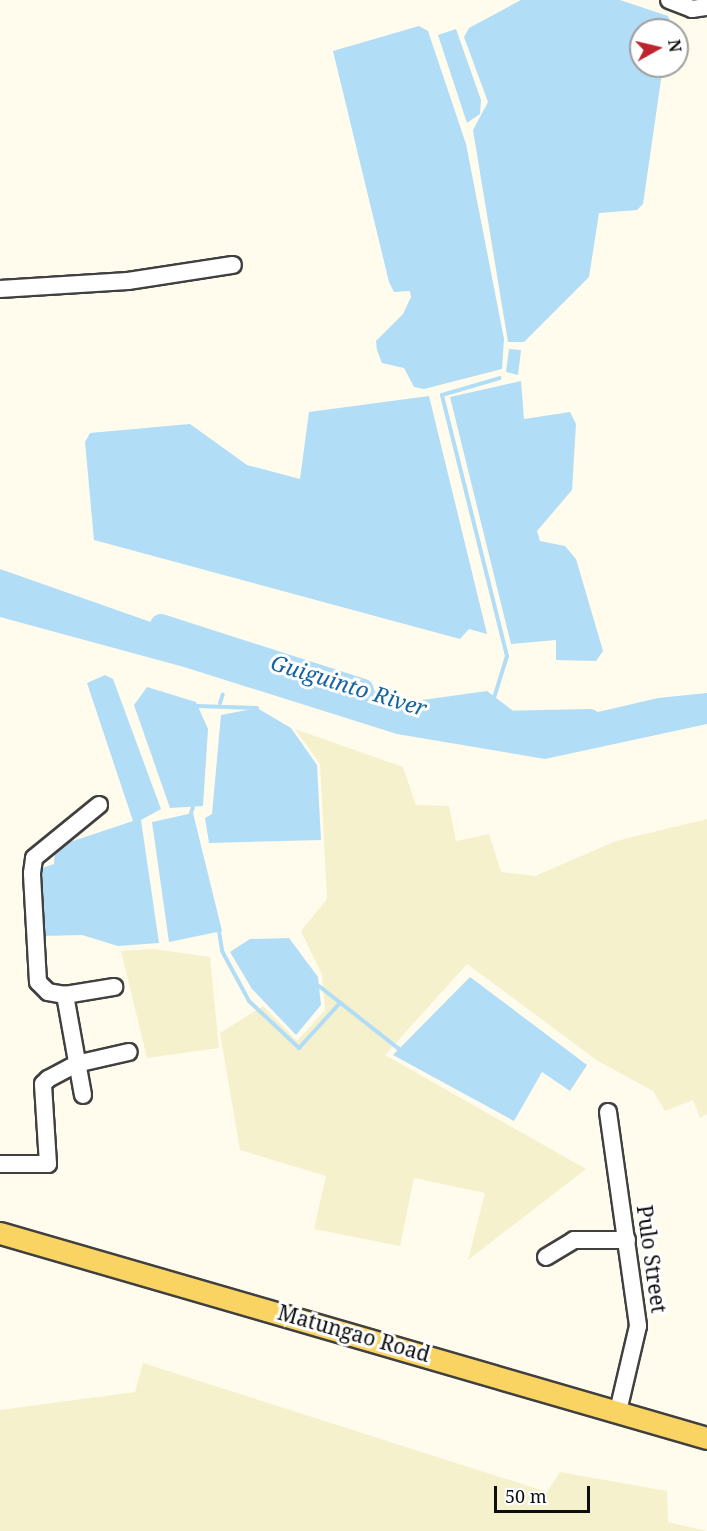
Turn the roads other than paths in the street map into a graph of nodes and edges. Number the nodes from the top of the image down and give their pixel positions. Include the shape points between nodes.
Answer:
1 (669, 0) edge
2 (707, 7) edge
3 (233, 265) dead end
4 (0, 289) edge
5 (99, 805) dead end
6 (114, 987) dead end
7 (65, 995) junction
8 (129, 1052) dead end
9 (76, 1064) junction
10 (83, 1095) dead end
11 (608, 1112) dead end
12 (0, 1164) edge
13 (0, 1233) edge
14 (627, 1240) junction
15 (546, 1257) dead end
16 (618, 1411) junction
17 (707, 1438) edge

1 - 2 street via 692,9
3 - 4 street via 128,281
5 - 7 street via 34,858 38,982 48,992
6 - 7 street
7 - 9 street
8 - 9 street
9 - 10 street
9 - 12 street via 43,1084 48,1164
11 - 14 street, Pulo Street
13 - 16 main road, Matungao Road
14 - 15 street via 574,1240
14 - 16 street, Pulo Street via 638,1326
16 - 17 main road, Matungao Road

